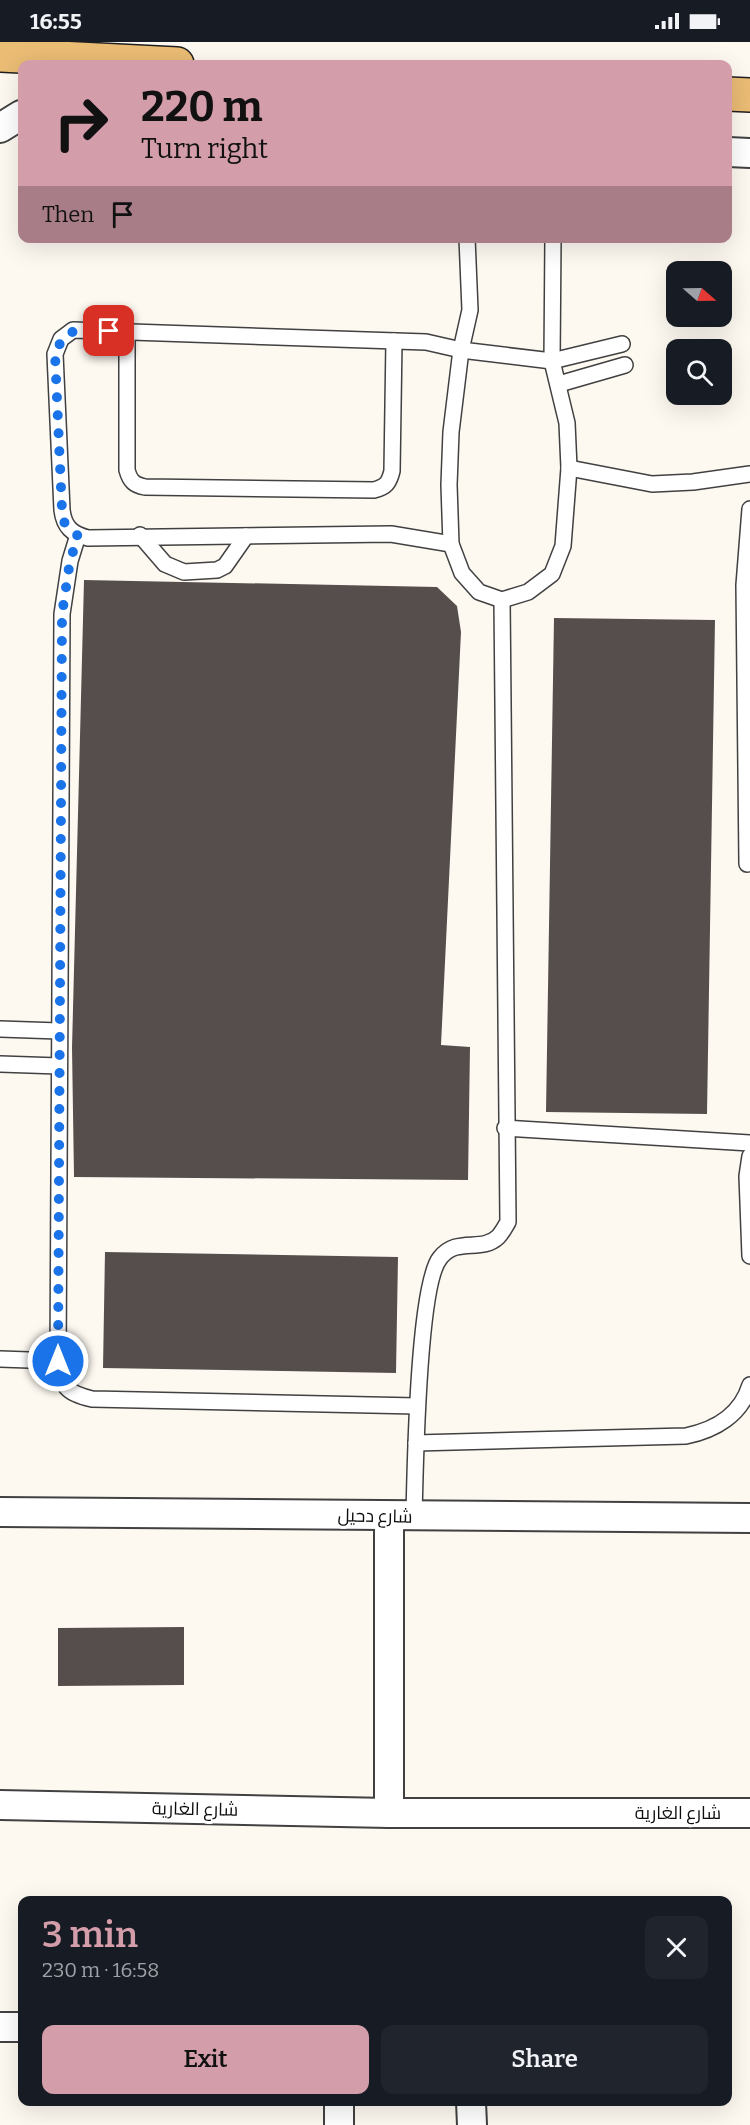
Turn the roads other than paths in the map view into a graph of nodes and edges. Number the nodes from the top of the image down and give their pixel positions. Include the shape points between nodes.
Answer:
1 (0, 55) edge
2 (98, 60) edge
3 (732, 94) edge
4 (750, 94) edge
5 (732, 152) edge
6 (750, 153) edge
7 (467, 243) edge
8 (553, 243) edge
9 (127, 331) junction
10 (394, 341) junction
11 (622, 344) dead end
12 (461, 350) junction
13 (552, 361) junction
14 (625, 365) dead end
15 (559, 384) junction
16 (569, 468) junction
17 (750, 474) edge
18 (750, 509) edge
19 (140, 535) junction
20 (78, 536) junction
21 (246, 536) junction
22 (451, 544) junction
23 (502, 600) junction
24 (747, 864) dead end
25 (0, 1029) edge
26 (59, 1031) junction
27 (0, 1064) edge
28 (59, 1066) junction
29 (505, 1128) junction
30 (750, 1143) edge
31 (750, 1156) edge
32 (750, 1256) edge
33 (0, 1359) edge
34 (58, 1361) junction
35 (750, 1385) edge
36 (417, 1406) junction
37 (416, 1443) junction
38 (0, 1512) edge
39 (401, 1516) junction
40 (750, 1518) edge
41 (0, 1805) edge
42 (389, 1813) junction
43 (750, 1813) edge
44 (0, 2027) edge
45 (18, 2027) edge
46 (339, 2106) edge
47 (471, 2106) edge
48 (339, 2125) edge
49 (472, 2125) edge

1 - 2 main road
3 - 4 main road
5 - 6 street
7 - 12 lane via 470,301
8 - 13 lane
9 - 10 lane
9 - 10 lane via 127,470 129,479 145,487 383,488 392,471
9 - 20 lane via 73,330 61,339 55,354 63,521
10 - 12 lane via 426,342
11 - 13 lane
12 - 13 lane
12 - 22 lane via 451,432
13 - 15 lane
14 - 15 lane
15 - 16 lane via 567,423
16 - 17 lane via 652,484
16 - 23 lane via 563,546 552,574 528,592
18 - 24 lane via 744,585
19 - 20 lane
19 - 21 lane
19 - 21 lane via 165,564 184,572 225,566
20 - 26 lane via 62,614
21 - 22 lane via 391,534
22 - 23 lane via 462,573 479,592
23 - 29 lane
25 - 26 lane
26 - 28 lane
27 - 28 lane
28 - 34 lane
29 - 30 lane
29 - 36 lane via 508,1222 497,1238 481,1245 454,1246 439,1258 430,1279
31 - 32 lane
33 - 34 lane
34 - 36 lane via 61,1382 74,1395 92,1399
35 - 37 lane via 738,1409 723,1422 686,1436
36 - 37 lane
37 - 39 lane
38 - 39 street, شارع دحيل
39 - 40 street, شارع دحيل
39 - 42 street
41 - 42 street, شارع الغارية
42 - 43 street, شارع الغارية
44 - 45 street
46 - 48 street
47 - 49 street

